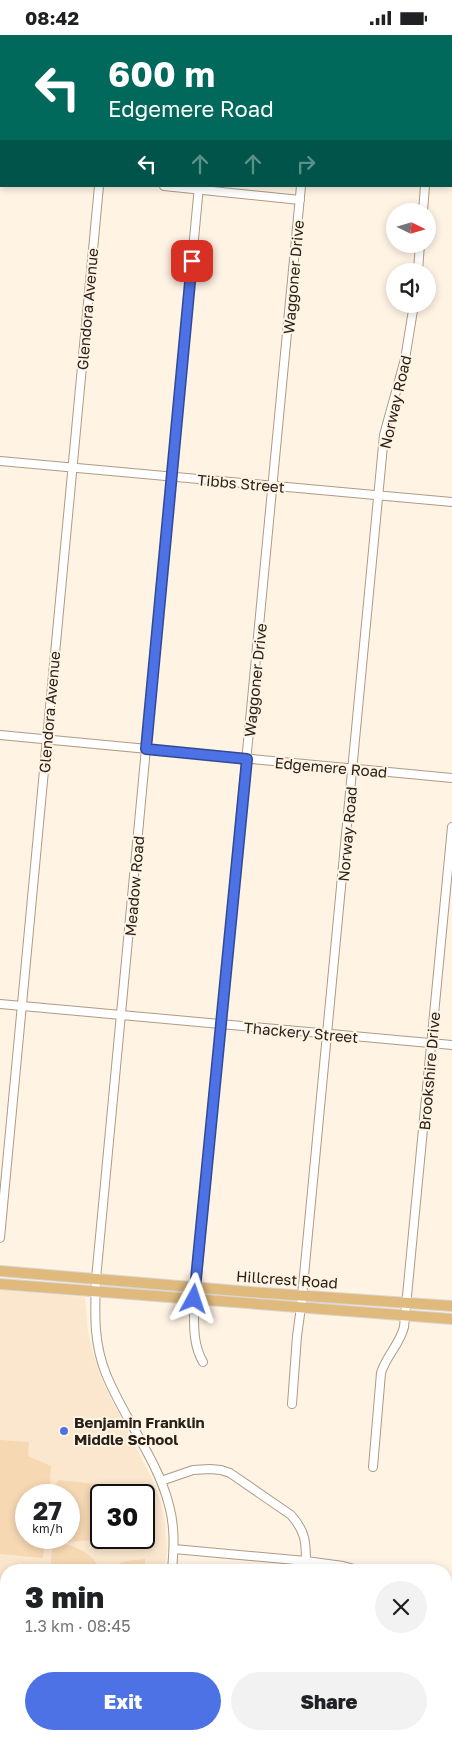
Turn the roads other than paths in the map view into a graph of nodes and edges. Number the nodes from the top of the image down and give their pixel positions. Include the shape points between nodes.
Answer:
1 (99, 187) edge
2 (182, 187) edge
3 (301, 187) edge
4 (425, 187) edge
5 (199, 188) edge
6 (300, 200) junction
7 (424, 203) edge
8 (413, 313) edge
9 (0, 461) edge
10 (71, 468) junction
11 (172, 478) junction
12 (274, 485) junction
13 (379, 496) junction
14 (452, 503) edge
15 (0, 735) edge
16 (47, 739) junction
17 (146, 749) junction
18 (247, 759) junction
19 (353, 769) junction
20 (452, 779) edge
21 (452, 827) edge
22 (0, 1004) edge
23 (21, 1006) junction
24 (122, 1015) junction
25 (222, 1024) junction
26 (328, 1034) junction
27 (432, 1043) junction
28 (452, 1045) edge
29 (0, 1238) edge
30 (0, 1271) edge
31 (96, 1279) junction
32 (0, 1284) edge
33 (96, 1291) junction
34 (195, 1293) junction
35 (302, 1295) junction
36 (406, 1303) junction
37 (301, 1307) junction
38 (452, 1307) edge
39 (405, 1316) junction
40 (452, 1319) edge
41 (203, 1362) dead end
42 (292, 1404) dead end
43 (373, 1467) dead end
44 (161, 1481) junction
45 (174, 1549) junction
46 (306, 1561) junction
47 (173, 1564) edge
48 (329, 1564) edge

1 - 10 street, Glendora Avenue
2 - 5 street
3 - 6 street, Waggoner Drive
4 - 7 street
5 - 6 street
5 - 11 street, Meadow Road
6 - 12 street, Waggoner Drive
8 - 13 street, Norway Road via 405,359 384,435
9 - 10 street, Tibbs Street
10 - 11 street, Tibbs Street
10 - 16 street, Glendora Avenue
11 - 12 street, Tibbs Street
11 - 17 street, Meadow Road
12 - 13 street, Tibbs Street
12 - 18 street, Waggoner Drive
13 - 14 street, Tibbs Street
13 - 19 street, Norway Road
15 - 16 street, Edgemere Road
16 - 17 street, Edgemere Road
16 - 23 street, Glendora Avenue
17 - 18 street, Edgemere Road
17 - 24 street, Meadow Road
18 - 19 street, Edgemere Road
18 - 25 street, Waggoner Drive
19 - 20 street, Edgemere Road
19 - 26 street, Norway Road
21 - 27 street, Brookshire Drive
22 - 23 street, Thackery Street
23 - 24 street, Thackery Street
23 - 29 street, Glendora Avenue
24 - 25 street, Thackery Street
24 - 31 street, Meadow Road
25 - 26 street, Thackery Street
25 - 34 street, Waggoner Drive
26 - 27 street, Thackery Street
26 - 35 street, Norway Road
27 - 28 street, Thackery Street
27 - 36 street, Brookshire Drive
30 - 31 main road, Hillcrest Road
31 - 33 street, Meadow Road
31 - 34 main road, Hillcrest Road
32 - 33 main road, Hillcrest Road
33 - 34 main road, Hillcrest Road
33 - 44 street, Meadow Road via 95,1327 106,1374
34 - 35 main road, Hillcrest Road
34 - 37 main road, Hillcrest Road
34 - 41 street, Waggoner Drive via 194,1330
35 - 36 main road, Hillcrest Road
35 - 37 street, Norway Road
36 - 38 main road, Hillcrest Road
36 - 39 street, Brookshire Drive
37 - 39 main road, Hillcrest Road
37 - 42 street, Norway Road
39 - 40 main road, Hillcrest Road
39 - 43 street, Brookshire Drive via 400,1339 381,1373
44 - 45 street, Meadow Road via 171,1515
44 - 46 street via 194,1469 230,1473 295,1519 305,1536
45 - 46 street
45 - 47 street, Meadow Road
46 - 48 street

